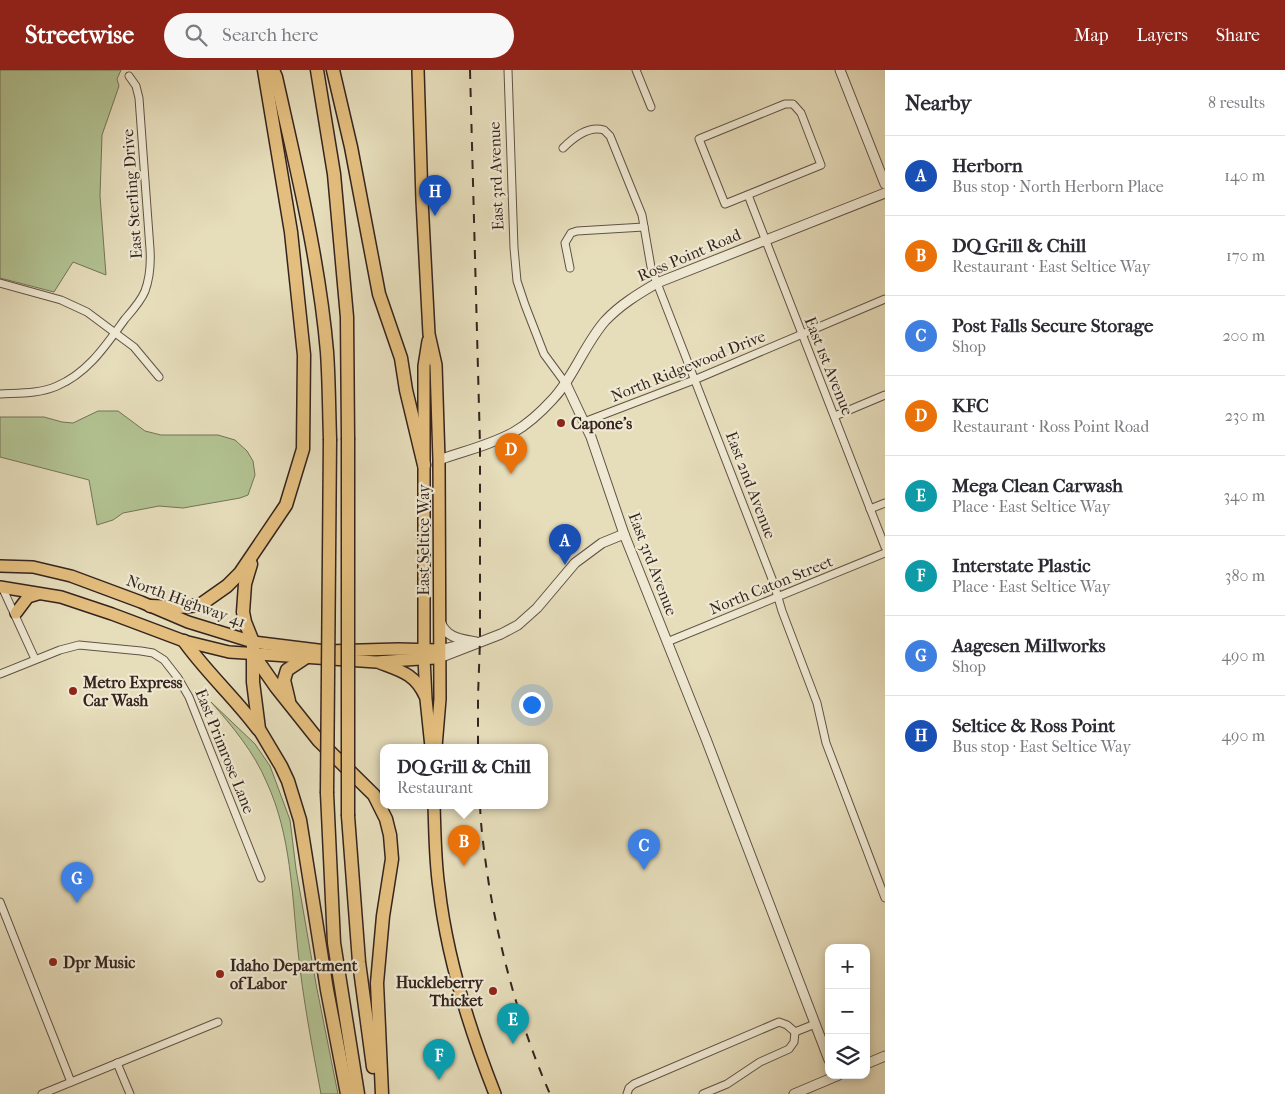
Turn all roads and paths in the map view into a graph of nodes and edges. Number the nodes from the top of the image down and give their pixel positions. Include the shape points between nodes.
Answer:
1 (264, 70) edge
2 (273, 70) edge
3 (317, 70) edge
4 (333, 70) edge
5 (418, 70) edge
6 (508, 70) edge
7 (636, 70) edge
8 (840, 70) edge
9 (129, 76) dead end
10 (651, 107) dead end
11 (563, 148) dead end
12 (885, 184) edge
13 (885, 193) edge
14 (748, 195) junction
15 (644, 227) junction
16 (766, 241) junction
17 (570, 268) dead end
18 (0, 283) edge
19 (657, 283) junction
20 (885, 299) edge
21 (115, 333) junction
22 (429, 334) junction
23 (801, 334) junction
24 (159, 377) dead end
25 (694, 380) junction
26 (566, 384) junction
27 (0, 394) edge
28 (885, 395) edge
29 (835, 416) junction
30 (584, 422) junction
31 (439, 460) junction
32 (424, 465) junction
33 (885, 503) edge
34 (870, 509) junction
35 (624, 534) junction
36 (885, 547) edge
37 (257, 548) junction
38 (885, 553) edge
39 (0, 566) edge
40 (439, 577) junction
41 (1, 587) edge
42 (38, 594) junction
43 (778, 597) junction
44 (150, 606) junction
45 (16, 613) junction
46 (439, 618) junction
47 (424, 619) junction
48 (184, 641) junction
49 (476, 642) junction
50 (667, 642) junction
51 (253, 648) junction
52 (398, 649) junction
53 (425, 654) junction
54 (439, 654) junction
55 (305, 658) junction
56 (35, 659) junction
57 (376, 662) junction
58 (0, 674) edge
59 (426, 699) junction
60 (290, 705) junction
61 (258, 729) junction
62 (431, 744) edge
63 (436, 744) edge
64 (380, 807) edge
65 (381, 809) edge
66 (434, 809) edge
67 (261, 878) dead end
68 (885, 898) edge
69 (0, 902) edge
70 (218, 1022) dead end
71 (815, 1024) junction
72 (795, 1032) junction
73 (825, 1050) edge
74 (885, 1056) edge
75 (870, 1062) edge
76 (117, 1063) junction
77 (829, 1079) edge
78 (71, 1082) junction
79 (42, 1094) edge
80 (130, 1094) edge
81 (346, 1094) edge
82 (358, 1094) edge
83 (378, 1094) edge
84 (382, 1094) edge
85 (495, 1094) edge
86 (628, 1094) edge
87 (703, 1094) edge
88 (794, 1094) edge

1 - 37 highway via 290,232 304,356 305,400 303,449 286,505
2 - 82 highway, bridge via 303,196 326,352 330,439 328,793 334,942
3 - 83 highway, bridge via 334,174 347,317 348,816 359,962
4 - 32 highway via 379,294 401,358
5 - 22 main road, East Seltice Way
6 - 26 street, East 3rd Avenue via 517,281 544,354
7 - 10 street
8 - 12 street
9 - 21 street, East Sterling Drive via 139,98 151,267 144,293
11 - 15 street, East 2nd Avenue via 574,137 592,129 608,133
13 - 16 street, Ross Point Road
14 - 14 street via 822,165 793,104 699,139 725,204
14 - 16 street, East 1st Avenue
15 - 17 street via 571,233 565,243
15 - 19 street, East 2nd Avenue
16 - 19 street, Ross Point Road
16 - 23 street, East 1st Avenue
18 - 21 street via 68,302
19 - 25 street, East 2nd Avenue
19 - 26 street, Ross Point Road via 626,301 605,322
20 - 23 street, North Ridgewood Drive
21 - 24 street via 140,353
21 - 27 street, East Sterling Drive via 88,365 63,383 37,392
22 - 31 main road, East Seltice Way via 436,365
22 - 32 main road, East Seltice Way via 424,366
23 - 25 street, North Ridgewood Drive
23 - 29 street, East 1st Avenue
25 - 30 street, North Ridgewood Drive
25 - 43 street, East 2nd Avenue
26 - 30 street, East 3rd Avenue
26 - 31 street, Ross Point Road via 516,431
28 - 29 street
29 - 34 street, East 1st Avenue
30 - 35 street, East 3rd Avenue
31 - 32 main road, Ross Point Road
31 - 40 main road, East Seltice Way
32 - 40 main road via 431,476 432,534
32 - 47 main road, East Seltice Way
33 - 34 street
34 - 36 street, East 1st Avenue
35 - 49 street via 602,543 575,563 518,625
35 - 50 street, East 3rd Avenue
37 - 44 highway via 234,580 200,605
37 - 51 highway via 245,584 243,612
38 - 43 street, North Caton Street
39 - 44 main road, North Highway 41 via 33,567 63,574
40 - 46 main road, East Seltice Way
41 - 42 main road, North Highway 41
41 - 45 street
42 - 45 main road via 28,597
42 - 48 main road, North Highway 41 via 112,614
43 - 50 street, North Caton Street
43 - 68 street, East 2nd Avenue via 817,703 826,743
44 - 51 main road, North Highway 41
45 - 56 street
46 - 49 street via 444,630 452,636
46 - 54 main road, East Seltice Way
47 - 52 main road via 420,636
47 - 53 main road, East Seltice Way
48 - 51 main road, North Highway 41 via 229,652
48 - 61 highway
49 - 54 street via 457,652
50 - 71 street, East 3rd Avenue
51 - 52 main road, North Highway 41
51 - 55 main road, North Highway 41
51 - 60 highway
51 - 61 highway
52 - 53 main road, North Highway 41
53 - 54 main road
53 - 57 main road, North Highway 41
53 - 59 main road, East Seltice Way
54 - 63 main road, East Seltice Way
55 - 57 main road, North Highway 41
55 - 60 highway via 287,670 284,680
56 - 58 street, East Primrose Lane
56 - 67 street, East Primrose Lane via 69,647 86,645 147,652 164,660 189,696
57 - 59 main road via 411,676
59 - 62 main road, East Seltice Way
60 - 64 highway via 319,741 374,795
61 - 81 highway via 285,774 300,820
65 - 84 highway via 390,836 392,859 377,983
66 - 85 main road via 439,889 450,949 468,1020
69 - 78 street
70 - 76 street
71 - 72 street
71 - 73 street, East 3rd Avenue
72 - 86 street via 779,1022 634,1084
72 - 87 street via 789,1049
74 - 75 street
76 - 78 street
76 - 80 street
77 - 88 street
78 - 79 street

